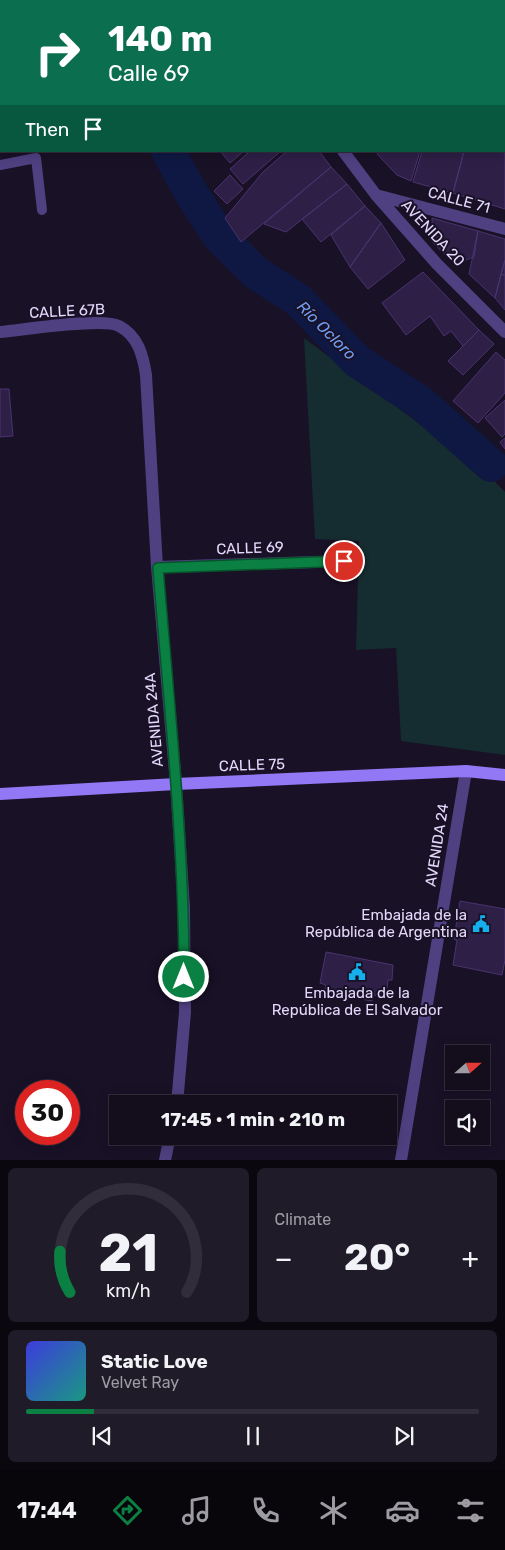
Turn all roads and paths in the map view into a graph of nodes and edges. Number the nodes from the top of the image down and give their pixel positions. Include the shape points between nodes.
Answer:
1 (344, 152) edge
2 (0, 165) edge
3 (376, 195) junction
4 (42, 210) dead end
5 (505, 229) edge
6 (0, 332) edge
7 (505, 332) edge
8 (133, 336) joint
9 (344, 561) dead end
10 (158, 568) junction
11 (466, 771) junction
12 (505, 775) edge
13 (176, 784) junction
14 (0, 794) edge
15 (178, 1095) edge
16 (168, 1145) edge
17 (165, 1160) edge
18 (401, 1160) edge

1 - 3 street, AVENIDA 20
2 - 4 lane via 36,158
3 - 5 street, CALLE 71
3 - 7 street, AVENIDA 20 via 437,264
6 - 8 street, CALLE 67B via 97,322 118,325
8 - 10 street, AVENIDA 24A via 143,354 146,375
9 - 10 street, CALLE 69
10 - 13 street, AVENIDA 24A
11 - 12 street, CALLE 75
11 - 13 street, CALLE 75
11 - 18 street, AVENIDA 24
13 - 14 street, CALLE 75
13 - 15 street, AVENIDA 24A via 184,908 185,1002
16 - 17 street

